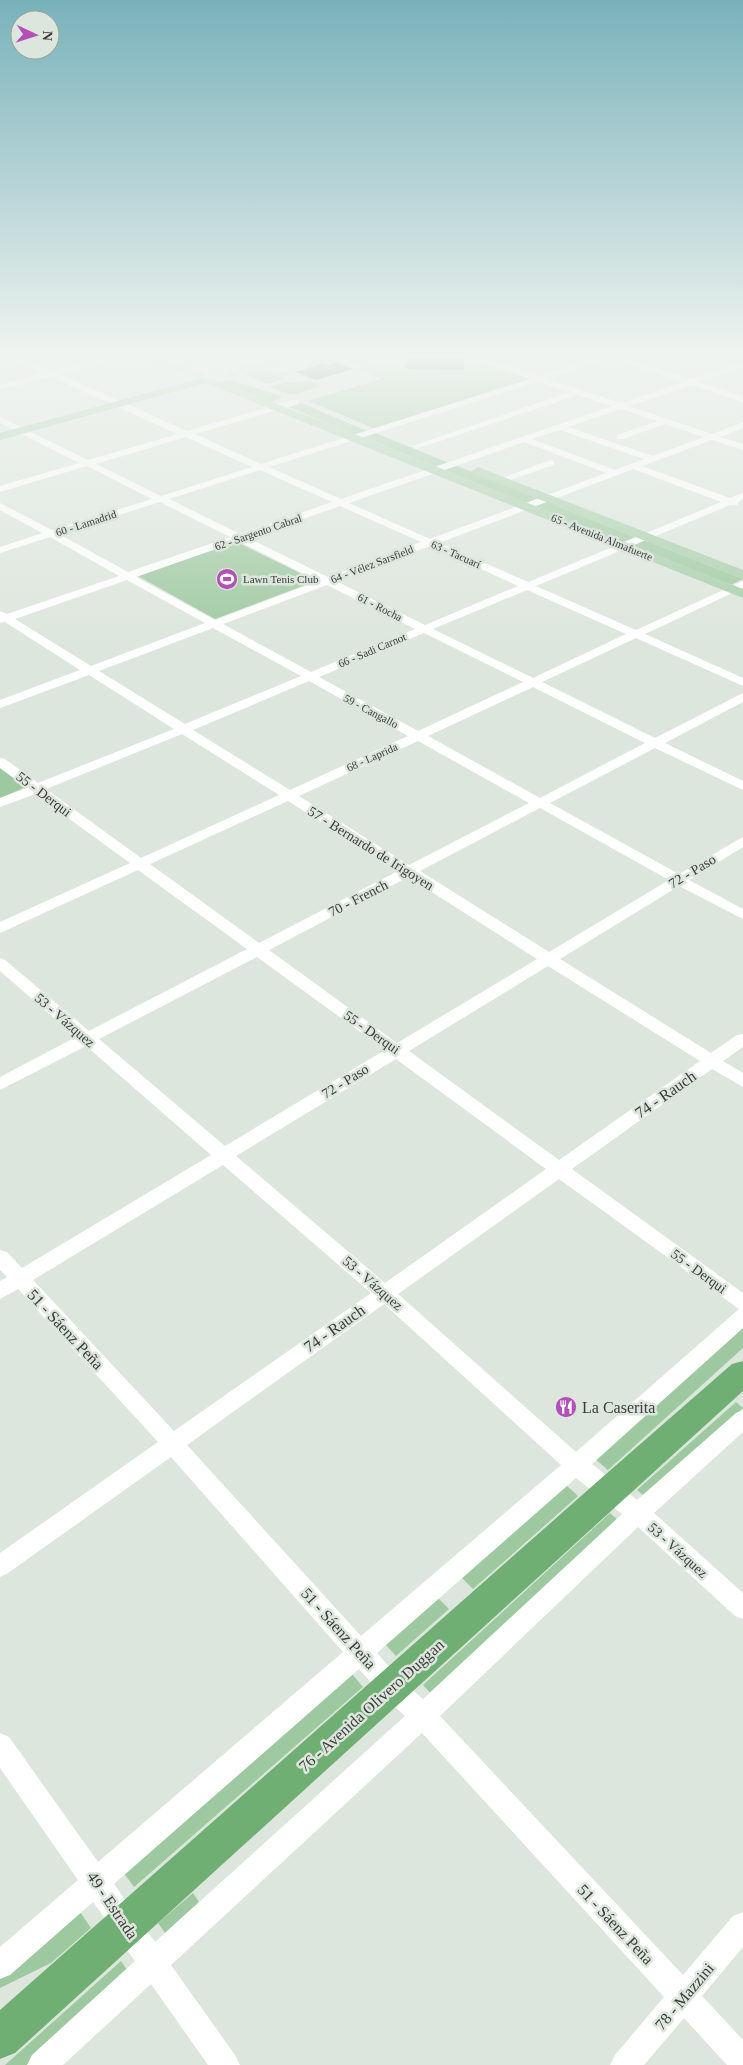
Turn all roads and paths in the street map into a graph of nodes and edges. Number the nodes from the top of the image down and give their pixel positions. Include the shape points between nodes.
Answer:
1 (70, 455) edge
2 (117, 455) edge
3 (236, 455) edge
4 (293, 455) edge
5 (406, 455) edge
6 (438, 455) edge
7 (479, 455) edge
8 (567, 455) edge
9 (642, 455) edge
10 (658, 455) edge
11 (650, 458) junction
12 (458, 463) junction
13 (551, 463) dead end
14 (88, 464) junction
15 (633, 466) junction
16 (262, 467) junction
17 (436, 470) junction
18 (614, 473) junction
19 (501, 480) junction
20 (0, 489) edge
21 (743, 496) edge
22 (546, 498) junction
23 (161, 499) junction
24 (730, 501) junction
25 (341, 503) junction
26 (0, 506) edge
27 (525, 506) junction
28 (743, 506) edge
29 (52, 533) junction
30 (644, 537) junction
31 (240, 538) junction
32 (430, 542) junction
33 (623, 546) junction
34 (0, 550) edge
35 (740, 572) edge
36 (128, 577) junction
37 (328, 581) junction
38 (528, 586) junction
39 (739, 589) edge
40 (2, 617) edge
41 (215, 624) junction
42 (423, 629) junction
43 (636, 634) junction
44 (90, 671) junction
45 (308, 677) junction
46 (533, 682) junction
47 (743, 682) edge
48 (743, 697) edge
49 (0, 704) edge
50 (182, 730) junction
51 (418, 736) junction
52 (655, 743) junction
53 (0, 762) edge
54 (743, 786) edge
55 (35, 788) junction
56 (288, 795) junction
57 (0, 803) edge
58 (540, 804) junction
59 (743, 841) edge
60 (138, 863) junction
61 (410, 872) junction
62 (679, 879) junction
63 (743, 915) edge
64 (0, 928) edge
65 (256, 949) junction
66 (548, 958) junction
67 (0, 963) edge
68 (86, 1039) junction
69 (743, 1039) edge
70 (397, 1049) junction
71 (711, 1062) junction
72 (743, 1081) edge
73 (0, 1084) edge
74 (225, 1155) junction
75 (559, 1168) junction
76 (0, 1257) edge
77 (10, 1284) edge
78 (384, 1293) junction
79 (743, 1303) edge
80 (743, 1316) edge
81 (743, 1373) edge
82 (743, 1419) edge
83 (172, 1443) junction
84 (576, 1465) junction
85 (609, 1491) junction
86 (638, 1513) junction
87 (0, 1566) edge
88 (743, 1608) edge
89 (360, 1652) junction
90 (391, 1687) junction
91 (423, 1716) junction
92 (0, 1746) edge
93 (96, 1881) junction
94 (125, 1926) junction
95 (743, 1926) edge
96 (154, 1964) junction
97 (0, 1965) edge
98 (684, 1996) junction
99 (0, 2038) edge
100 (743, 2061) edge
101 (42, 2065) edge
102 (224, 2065) edge
103 (625, 2065) edge

1 - 14 street, 61 - Rocha
2 - 14 street
3 - 16 street, 63 - Tacuarí
4 - 16 street, 60 - Lamadrid
5 - 17 main road, 65 - Avenida Almafuerte
6 - 12 main road, 65 - Avenida Almafuerte
7 - 12 street, 62 - Sargento Cabral
8 - 18 street
9 - 11 street
10 - 11 street, 64 - Vélez Sarsfield
11 - 15 street, 64 - Vélez Sarsfield
12 - 17 street, 62 - Sargento Cabral
12 - 19 main road, 65 - Avenida Almafuerte
13 - 19 street
14 - 20 street
14 - 23 street, 61 - Rocha
15 - 18 street, 64 - Vélez Sarsfield
15 - 24 street
16 - 23 street, 60 - Lamadrid
16 - 25 street, 63 - Tacuarí
17 - 25 street, 62 - Sargento Cabral
17 - 27 main road, 65 - Avenida Almafuerte
18 - 22 street, 64 - Vélez Sarsfield
19 - 22 main road, 65 - Avenida Almafuerte
21 - 24 street, 66 - Sadi Carnot
22 - 27 street, 64 - Vélez Sarsfield
22 - 30 main road, 65 - Avenida Almafuerte
23 - 29 street, 60 - Lamadrid
23 - 31 street, 61 - Rocha
24 - 28 street
24 - 30 street, 66 - Sadi Carnot
25 - 31 street, 62 - Sargento Cabral
25 - 32 street, 63 - Tacuarí
26 - 29 street, 59 - Cangallo
27 - 32 street, 64 - Vélez Sarsfield
27 - 33 main road, 65 - Avenida Almafuerte
29 - 34 street, 60 - Lamadrid
29 - 36 street, 59 - Cangallo
30 - 33 street, 66 - Sadi Carnot
30 - 35 main road, 65 - Avenida Almafuerte
31 - 36 street, 62 - Sargento Cabral
31 - 37 street, 61 - Rocha
32 - 37 street, 64 - Vélez Sarsfield
32 - 38 street, 63 - Tacuarí
33 - 38 street, 66 - Sadi Carnot
33 - 39 main road, 65 - Avenida Almafuerte
36 - 40 street, 62 - Sargento Cabral
36 - 41 street, 59 - Cangallo
37 - 41 street, 64 - Vélez Sarsfield
37 - 42 street, 61 - Rocha
38 - 42 street, 66 - Sadi Carnot
38 - 43 street, 63 - Tacuarí
39 - 43 street, 68 - Laprida
40 - 44 street, 57 - Bernardo de Irigoyen
41 - 44 street, 64 - Vélez Sarsfield
41 - 45 street, 59 - Cangallo
42 - 45 street, 66 - Sadi Carnot
42 - 46 street, 61 - Rocha
43 - 46 street, 68 - Laprida
43 - 47 street, 63 - Tacuarí
44 - 49 street, 64 - Vélez Sarsfield
44 - 50 street, 57 - Bernardo de Irigoyen
45 - 50 street, 66 - Sadi Carnot
45 - 51 street, 59 - Cangallo
46 - 51 street, 68 - Laprida
46 - 52 street, 61 - Rocha
48 - 52 street, 70 - French
50 - 55 street, 66 - Sadi Carnot
50 - 56 street, 57 - Bernardo de Irigoyen
51 - 56 street, 68 - Laprida
51 - 58 street, 59 - Cangallo
52 - 54 street, 61 - Rocha
52 - 58 street, 70 - French
53 - 55 street, 55 - Derqui
55 - 57 street, 66 - Sadi Carnot
55 - 60 street, 55 - Derqui
56 - 60 street, 68 - Laprida
56 - 61 street, 57 - Bernardo de Irigoyen
58 - 61 street, 70 - French
58 - 62 street, 59 - Cangallo
59 - 62 street, 72 - Paso
60 - 64 street, 68 - Laprida
60 - 65 street, 55 - Derqui
61 - 65 street, 70 - French
61 - 66 street, 57 - Bernardo de Irigoyen
62 - 63 street, 59 - Cangallo
62 - 66 street, 72 - Paso
65 - 68 street, 70 - French
65 - 70 street, 55 - Derqui
66 - 70 street, 72 - Paso
66 - 71 street, 57 - Bernardo de Irigoyen
67 - 68 street, 53 - Vázquez
68 - 73 street, 70 - French
68 - 74 street, 53 - Vázquez
69 - 71 street, 74 - Rauch
70 - 74 street, 72 - Paso
70 - 75 street, 55 - Derqui
71 - 72 street, 57 - Bernardo de Irigoyen
71 - 75 street, 74 - Rauch
74 - 77 street, 72 - Paso
74 - 78 street, 53 - Vázquez
75 - 78 street, 74 - Rauch
75 - 79 street, 55 - Derqui
76 - 77 street, 51 - Sáenz Peña
77 - 83 street, 51 - Sáenz Peña
78 - 83 street, 74 - Rauch
78 - 84 street, 53 - Vázquez
80 - 84 street
81 - 85 highway, 76 - Avenida Olivero Duggan
82 - 86 street
83 - 87 street, 74 - Rauch
83 - 89 street, 51 - Sáenz Peña
84 - 85 street, 53 - Vázquez
84 - 89 street
85 - 86 street, 53 - Vázquez
85 - 90 highway, 76 - Avenida Olivero Duggan
86 - 88 street, 53 - Vázquez
86 - 91 street
89 - 90 street, 51 - Sáenz Peña
89 - 93 street
90 - 91 street, 51 - Sáenz Peña
90 - 94 highway, 76 - Avenida Olivero Duggan
91 - 96 street
91 - 98 street, 51 - Sáenz Peña
92 - 93 street, 49 - Estrada
93 - 94 street, 49 - Estrada
93 - 97 street
94 - 96 street, 49 - Estrada
94 - 99 highway, 76 - Avenida Olivero Duggan
95 - 98 street, 78 - Mazzini
96 - 101 street
96 - 102 street, 49 - Estrada
98 - 100 street, 51 - Sáenz Peña
98 - 103 street, 78 - Mazzini

